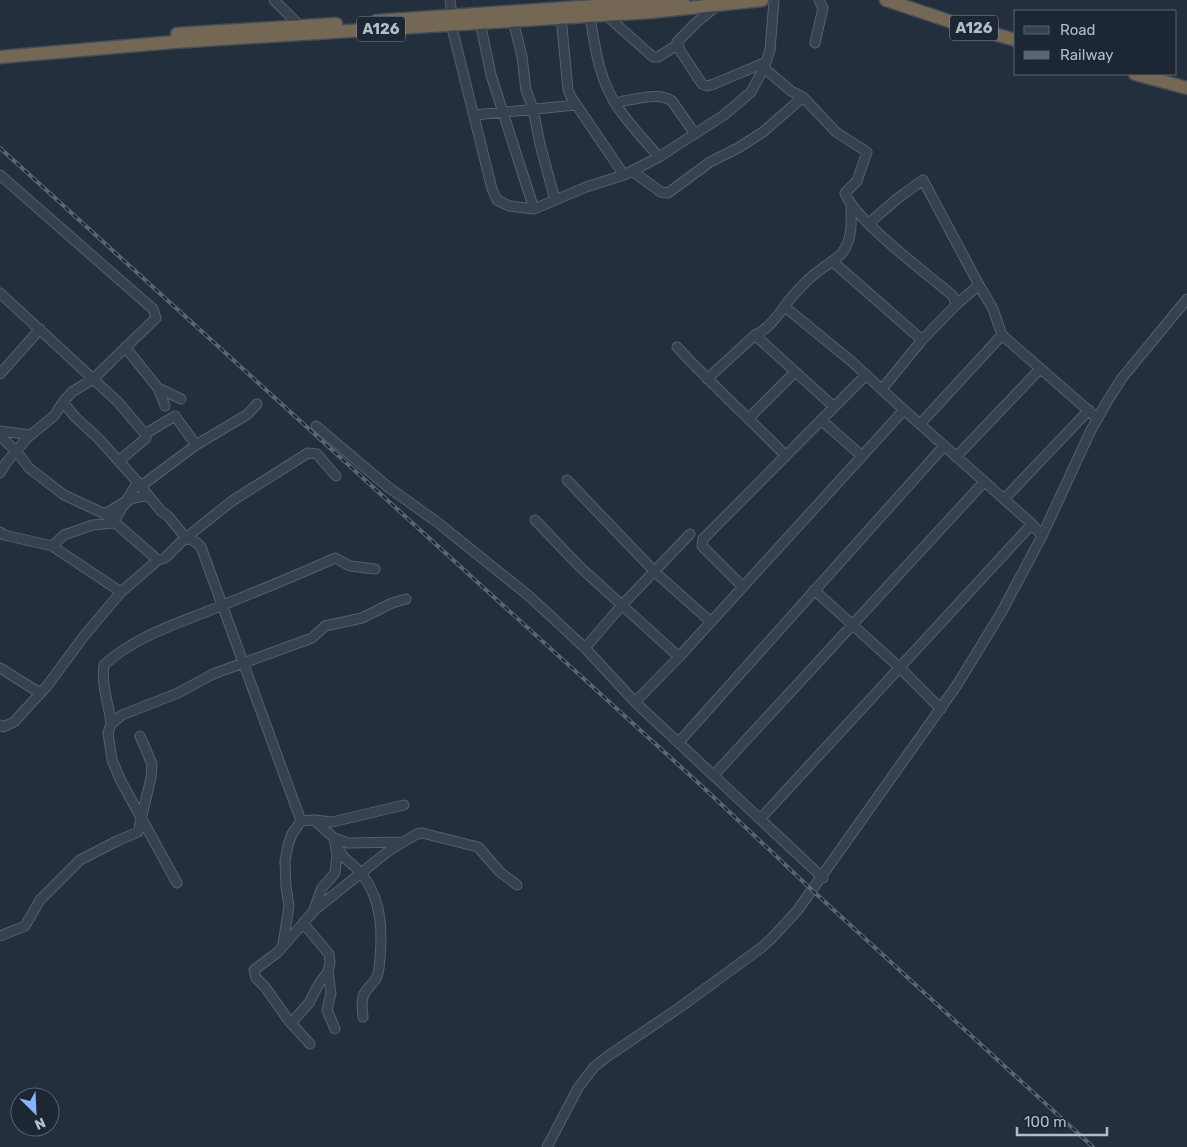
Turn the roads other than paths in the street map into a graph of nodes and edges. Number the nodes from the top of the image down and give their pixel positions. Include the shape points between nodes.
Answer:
1 (274, 0) edge
2 (450, 0) edge
3 (683, 0) edge
4 (762, 0) edge
5 (774, 0) edge
6 (819, 0) edge
7 (886, 0) edge
8 (914, 0) edge
9 (718, 5) junction
10 (932, 14) junction
11 (606, 15) junction
12 (590, 16) junction
13 (561, 17) junction
14 (451, 20) junction
15 (512, 20) junction
16 (480, 22) junction
17 (300, 26) junction
18 (1014, 39) edge
19 (815, 43) dead end
20 (677, 45) junction
21 (0, 48) edge
22 (0, 56) edge
23 (765, 65) junction
24 (1139, 75) edge
25 (1187, 88) edge
26 (803, 97) junction
27 (576, 105) junction
28 (618, 108) junction
29 (533, 109) junction
30 (503, 112) junction
31 (474, 115) junction
32 (695, 134) junction
33 (659, 157) junction
34 (628, 173) junction
35 (0, 176) edge
36 (555, 200) junction
37 (851, 205) junction
38 (534, 209) junction
39 (869, 223) junction
40 (832, 261) junction
41 (979, 285) junction
42 (0, 293) edge
43 (1187, 299) edge
44 (957, 304) junction
45 (785, 308) junction
46 (40, 329) junction
47 (754, 335) junction
48 (1002, 335) junction
49 (922, 340) junction
50 (125, 347) junction
51 (677, 347) dead end
52 (1040, 369) junction
53 (795, 372) junction
54 (0, 374) edge
55 (866, 374) junction
56 (93, 379) junction
57 (707, 379) junction
58 (158, 388) junction
59 (882, 389) junction
60 (181, 399) dead end
61 (63, 402) junction
62 (257, 404) dead end
63 (165, 406) dead end
64 (834, 407) junction
65 (904, 410) junction
66 (1089, 410) junction
67 (748, 418) junction
68 (1098, 418) junction
69 (821, 420) junction
70 (920, 424) junction
71 (316, 426) dead end
72 (0, 431) edge
73 (31, 434) junction
74 (145, 434) junction
75 (0, 436) edge
76 (196, 445) junction
77 (944, 446) junction
78 (17, 452) junction
79 (786, 456) junction
80 (862, 456) junction
81 (956, 457) junction
82 (119, 462) junction
83 (0, 473) edge
84 (336, 476) dead end
85 (567, 480) dead end
86 (984, 482) junction
87 (139, 484) junction
88 (149, 496) junction
89 (1004, 499) junction
90 (126, 501) junction
91 (104, 514) junction
92 (535, 520) dead end
93 (113, 523) junction
94 (1032, 524) junction
95 (0, 532) edge
96 (690, 534) dead end
97 (1042, 536) junction
98 (186, 538) junction
99 (52, 546) junction
100 (158, 560) junction
101 (375, 569) dead end
102 (655, 572) junction
103 (743, 587) junction
104 (814, 590) junction
105 (121, 592) junction
106 (406, 600) dead end
107 (223, 605) junction
108 (622, 605) junction
109 (711, 622) junction
110 (852, 624) junction
111 (585, 648) junction
112 (679, 657) junction
113 (243, 662) junction
114 (899, 667) junction
115 (0, 668) edge
116 (40, 693) junction
117 (635, 702) junction
118 (941, 709) junction
119 (111, 724) junction
120 (0, 725) edge
121 (140, 736) dead end
122 (679, 742) junction
123 (714, 775) junction
124 (404, 805) dead end
125 (143, 818) junction
126 (761, 818) junction
127 (314, 820) junction
128 (301, 821) junction
129 (334, 838) junction
130 (403, 842) junction
131 (361, 873) junction
132 (823, 878) junction
133 (177, 883) dead end
134 (517, 885) dead end
135 (313, 912) junction
136 (303, 923) junction
137 (0, 936) edge
138 (283, 945) junction
139 (328, 972) junction
140 (363, 1017) dead end
141 (291, 1023) junction
142 (335, 1029) dead end
143 (310, 1044) dead end
144 (547, 1147) edge

1 - 17 street
2 - 14 street
3 - 14 highway, A126
4 - 9 highway, A126
5 - 23 street via 770,50
6 - 19 street via 823,8
7 - 10 highway, A126
8 - 10 highway, A126
9 - 11 highway, A126
9 - 20 street via 678,39
10 - 18 highway, A126
11 - 12 highway, A126
11 - 20 street via 653,57
12 - 13 highway, A126
12 - 28 street via 597,58
13 - 15 highway, A126
13 - 27 street via 568,90
14 - 16 highway, A126
14 - 17 highway, A126
14 - 22 highway, A126
14 - 31 street
15 - 16 highway, A126
15 - 29 street
16 - 30 street
17 - 21 highway, A126
20 - 23 street via 705,85
23 - 26 street via 791,91
23 - 32 street via 751,92
24 - 25 highway
26 - 34 street via 763,132 710,162 668,193 660,192
26 - 37 street via 836,132 867,152 857,181 845,193
27 - 29 street
27 - 34 street
28 - 32 street via 623,100 669,98
28 - 33 street
29 - 30 street
29 - 36 street
30 - 31 street
30 - 38 street
31 - 38 street via 497,200 509,206
32 - 33 street
33 - 34 street
34 - 36 street
35 - 50 street via 153,309 156,318
36 - 38 street
37 - 39 street
37 - 40 street via 852,231 844,250
39 - 41 street via 923,180
39 - 44 street via 952,295
40 - 45 street via 798,289
40 - 49 street
41 - 44 street
41 - 48 street via 993,309
42 - 46 street
43 - 68 street via 1122,378
44 - 49 street
45 - 47 street via 763,331
45 - 55 street
46 - 54 street
46 - 56 street
47 - 53 street
47 - 57 street
48 - 52 street
48 - 70 street
49 - 59 street
50 - 56 street
50 - 58 street
51 - 57 street
52 - 66 street
52 - 81 street
53 - 64 street
53 - 67 street
55 - 59 street
55 - 64 street
56 - 61 street
56 - 74 street
57 - 67 street
58 - 60 street
58 - 63 street
59 - 65 street
61 - 73 street via 54,416
61 - 82 street
62 - 76 street via 248,414
64 - 69 street
65 - 70 street
65 - 80 street
66 - 68 street
66 - 89 street
67 - 79 street
68 - 97 street
69 - 79 street
69 - 80 street
70 - 77 street
71 - 111 street via 388,487 529,596
72 - 73 street
73 - 78 street
74 - 76 street via 175,416
74 - 82 street via 146,438
75 - 78 street
76 - 87 street
77 - 81 street
77 - 104 street
78 - 83 street
78 - 91 street via 29,468 64,495
79 - 103 street via 702,542 702,546
80 - 103 street
81 - 86 street
82 - 87 street
84 - 98 street via 317,454 308,453 232,501
85 - 102 street
86 - 89 street
86 - 110 street
87 - 88 street
87 - 90 street
88 - 90 street via 137,496
88 - 98 street
89 - 94 street
90 - 91 street
90 - 93 street
91 - 93 street
92 - 108 street
93 - 99 street via 93,525 64,535
93 - 100 street
94 - 97 street
94 - 114 street
95 - 99 street
96 - 102 street
97 - 118 street via 1001,613
98 - 100 street via 165,558
98 - 107 street via 201,547
99 - 105 street
100 - 105 street
101 - 107 street via 350,566 335,558
102 - 108 street
102 - 109 street
103 - 109 street
104 - 110 street
104 - 122 street
105 - 116 street
106 - 113 street via 392,603 362,618 324,626 312,638
107 - 113 street
107 - 119 street via 128,646 104,665 105,698
108 - 111 street
108 - 112 street
109 - 112 street
110 - 114 street
110 - 123 street
111 - 117 street
112 - 117 street
113 - 119 street via 122,716
113 - 128 street
114 - 118 street
114 - 126 street
115 - 116 street
116 - 120 street via 14,722 3,727
117 - 122 street
118 - 132 street
119 - 125 street via 108,733 112,760
121 - 125 street via 152,764
122 - 123 street
123 - 126 street
124 - 127 street via 332,822
125 - 133 street
125 - 137 street via 138,832 80,860 40,900 25,926
126 - 132 street
127 - 128 street
127 - 129 street
128 - 138 street via 292,834 285,861 289,906
129 - 130 street via 348,843
129 - 131 street via 341,854
129 - 135 street via 337,854 335,873 322,888
130 - 131 street
130 - 134 street via 422,833 478,847 500,872
131 - 135 street
131 - 140 street via 376,898 381,936 379,971 363,996
132 - 144 street via 761,948 594,1067 578,1088
135 - 136 street
136 - 138 street
136 - 139 street via 329,954
138 - 141 street via 254,970 256,978
139 - 141 street via 309,1003
139 - 142 street via 331,993 327,1010
141 - 143 street

